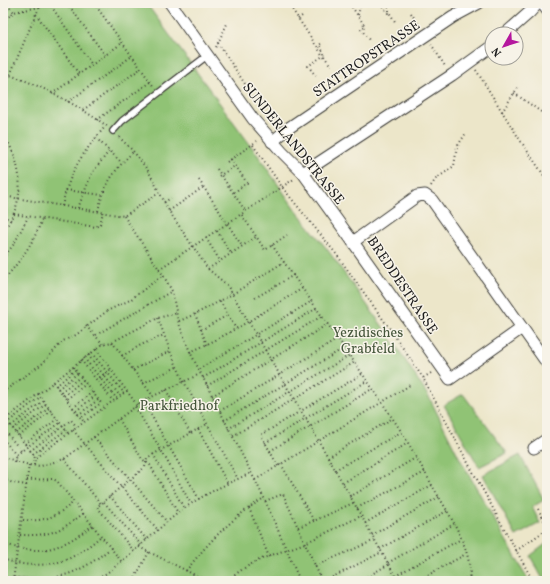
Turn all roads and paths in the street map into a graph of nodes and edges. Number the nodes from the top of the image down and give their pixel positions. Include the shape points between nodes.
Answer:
1 (31, 3) edge
2 (44, 3) edge
3 (49, 3) edge
4 (67, 3) edge
5 (94, 3) edge
6 (170, 3) edge
7 (288, 3) edge
8 (361, 3) edge
9 (380, 3) edge
10 (386, 3) edge
11 (479, 3) edge
12 (538, 3) edge
13 (542, 3) edge
14 (3, 4) edge
15 (40, 7) junction
16 (352, 7) dead end
17 (547, 10) edge
18 (14, 12) junction
19 (389, 12) junction
20 (36, 14) junction
21 (358, 15) junction
22 (302, 16) dead end
23 (298, 19) junction
24 (3, 22) edge
25 (396, 23) dead end
26 (227, 24) dead end
27 (514, 26) edge
28 (370, 40) dead end
29 (122, 43) junction
30 (321, 44) dead end
31 (484, 52) edge
32 (208, 55) junction
33 (105, 56) junction
34 (132, 56) junction
35 (324, 56) junction
36 (470, 62) junction
37 (92, 65) junction
38 (3, 66) edge
39 (331, 66) dead end
40 (141, 69) junction
41 (3, 73) edge
42 (79, 74) junction
43 (10, 75) junction
44 (316, 76) dead end
45 (150, 82) junction
46 (518, 87) dead end
47 (249, 90) dead end
48 (158, 93) junction
49 (514, 93) junction
50 (52, 94) junction
51 (68, 102) junction
52 (83, 110) junction
53 (502, 112) junction
54 (547, 116) edge
55 (97, 120) junction
56 (106, 126) junction
57 (113, 131) junction
58 (3, 133) edge
59 (466, 133) dead end
60 (96, 138) junction
61 (269, 138) junction
62 (253, 144) junction
63 (110, 150) junction
64 (134, 152) junction
65 (231, 159) junction
66 (3, 162) edge
67 (227, 162) dead end
68 (122, 163) junction
69 (236, 166) junction
70 (217, 168) dead end
71 (303, 173) junction
72 (220, 176) junction
73 (199, 180) dead end
74 (547, 180) edge
75 (204, 186) junction
76 (282, 187) junction
77 (66, 190) junction
78 (233, 192) junction
79 (84, 193) junction
80 (159, 193) junction
81 (102, 195) junction
82 (424, 195) junction
83 (4, 196) edge
84 (171, 198) dead end
85 (19, 199) junction
86 (164, 202) junction
87 (62, 206) junction
88 (78, 208) junction
89 (98, 211) junction
90 (169, 211) junction
91 (103, 212) junction
92 (246, 212) junction
93 (14, 214) junction
94 (242, 214) junction
95 (3, 216) edge
96 (124, 216) junction
97 (28, 217) junction
98 (42, 219) junction
99 (11, 220) junction
100 (228, 224) junction
101 (217, 231) junction
102 (3, 232) edge
103 (287, 235) dead end
104 (256, 237) junction
105 (206, 238) junction
106 (353, 242) junction
107 (272, 245) junction
108 (242, 246) junction
109 (193, 247) junction
110 (232, 254) junction
111 (3, 258) edge
112 (220, 261) junction
113 (284, 262) junction
114 (159, 269) junction
115 (208, 269) junction
116 (163, 275) junction
117 (294, 275) junction
118 (3, 281) edge
119 (303, 288) junction
120 (172, 291) junction
121 (232, 294) junction
122 (255, 298) dead end
123 (220, 300) junction
124 (312, 301) junction
125 (317, 308) junction
126 (177, 313) junction
127 (195, 314) junction
128 (228, 315) junction
129 (322, 316) junction
130 (158, 318) junction
131 (178, 321) junction
132 (248, 321) junction
133 (328, 324) junction
134 (86, 326) junction
135 (522, 328) junction
136 (236, 329) junction
137 (201, 330) junction
138 (96, 335) junction
139 (164, 335) junction
140 (256, 335) junction
141 (338, 339) junction
142 (112, 342) junction
143 (261, 343) junction
144 (103, 344) junction
145 (207, 345) junction
146 (344, 348) junction
147 (96, 349) junction
148 (265, 350) junction
149 (170, 351) junction
150 (91, 352) junction
151 (190, 352) junction
152 (88, 355) junction
153 (350, 355) junction
154 (122, 356) junction
155 (84, 358) junction
156 (81, 360) junction
157 (270, 360) junction
158 (355, 362) junction
159 (547, 363) edge
160 (441, 366) junction
161 (73, 367) junction
162 (177, 367) junction
163 (199, 369) junction
164 (75, 370) junction
165 (110, 370) junction
166 (132, 370) junction
167 (78, 373) junction
168 (107, 373) junction
169 (201, 374) junction
170 (362, 374) junction
171 (104, 375) junction
172 (280, 375) junction
173 (80, 377) junction
174 (100, 378) junction
175 (203, 378) junction
176 (423, 378) junction
177 (83, 380) junction
178 (97, 381) junction
179 (367, 381) junction
180 (53, 382) junction
181 (184, 382) junction
182 (142, 383) junction
183 (86, 384) junction
184 (285, 384) junction
185 (410, 385) dead end
186 (56, 386) junction
187 (207, 386) junction
188 (58, 389) junction
189 (372, 389) junction
190 (166, 390) junction
191 (3, 392) edge
192 (61, 392) junction
193 (92, 392) junction
194 (290, 392) junction
195 (38, 394) junction
196 (64, 396) junction
197 (96, 396) junction
198 (120, 396) junction
199 (152, 396) junction
200 (212, 396) junction
201 (40, 397) junction
202 (117, 398) junction
203 (98, 399) junction
204 (294, 399) junction
205 (43, 400) junction
206 (67, 400) junction
207 (113, 401) junction
208 (143, 401) junction
209 (46, 404) junction
210 (382, 404) junction
211 (136, 406) junction
212 (49, 408) junction
213 (73, 408) junction
214 (51, 411) junction
215 (76, 411) junction
216 (301, 411) junction
217 (220, 412) junction
218 (78, 415) junction
219 (81, 418) junction
220 (119, 418) junction
221 (393, 418) junction
222 (57, 419) junction
223 (305, 419) junction
224 (4, 420) edge
225 (224, 421) junction
226 (8, 422) junction
227 (84, 422) junction
228 (60, 423) junction
229 (207, 424) junction
230 (11, 426) junction
231 (63, 426) junction
232 (310, 426) junction
233 (3, 427) edge
234 (77, 427) junction
235 (13, 429) junction
236 (198, 429) junction
237 (228, 429) junction
238 (66, 430) junction
239 (73, 430) junction
240 (401, 432) junction
241 (16, 433) junction
242 (68, 433) junction
243 (190, 434) junction
244 (19, 436) junction
245 (94, 437) junction
246 (232, 437) junction
247 (3, 438) edge
248 (547, 439) edge
249 (318, 442) junction
250 (408, 442) junction
251 (265, 443) junction
252 (25, 444) junction
253 (84, 444) junction
254 (169, 445) junction
255 (28, 447) junction
256 (534, 448) dead end
257 (161, 450) junction
258 (30, 451) junction
259 (270, 451) junction
260 (22, 452) junction
261 (33, 454) junction
262 (153, 454) junction
263 (16, 456) junction
264 (3, 457) edge
265 (328, 457) junction
266 (417, 457) junction
267 (35, 458) junction
268 (64, 459) junction
269 (14, 462) junction
270 (146, 462) junction
271 (281, 464) junction
272 (29, 465) junction
273 (34, 465) junction
274 (278, 466) junction
275 (335, 470) junction
276 (425, 472) junction
277 (251, 473) junction
278 (3, 478) edge
279 (238, 479) junction
280 (27, 480) junction
281 (131, 480) junction
282 (255, 480) junction
283 (343, 483) junction
284 (228, 484) junction
285 (27, 485) junction
286 (432, 485) junction
287 (121, 487) junction
288 (110, 496) junction
289 (350, 497) junction
290 (439, 497) junction
291 (199, 499) junction
292 (265, 499) junction
293 (74, 502) junction
294 (102, 503) junction
295 (353, 503) junction
296 (192, 504) junction
297 (184, 508) junction
298 (249, 508) junction
299 (357, 509) junction
300 (538, 509) dead end
301 (447, 512) junction
302 (84, 513) junction
303 (178, 513) junction
304 (361, 516) junction
305 (547, 518) edge
306 (22, 520) junction
307 (314, 521) junction
308 (167, 522) junction
309 (365, 523) junction
310 (454, 524) junction
311 (93, 525) junction
312 (298, 527) junction
313 (547, 529) edge
314 (158, 530) junction
315 (20, 535) junction
316 (372, 535) junction
317 (102, 536) junction
318 (461, 539) junction
319 (147, 540) junction
320 (375, 540) junction
321 (3, 543) edge
322 (305, 543) junction
323 (140, 546) junction
324 (18, 548) junction
325 (111, 548) junction
326 (380, 549) junction
327 (287, 550) junction
328 (134, 551) junction
329 (516, 551) junction
330 (149, 552) junction
331 (382, 552) junction
332 (466, 554) junction
333 (269, 557) junction
334 (3, 559) edge
335 (122, 562) junction
336 (16, 563) junction
337 (388, 564) junction
338 (315, 566) junction
339 (186, 571) junction
340 (104, 576) junction
341 (395, 576) junction
342 (470, 576) junction
343 (13, 579) edge
344 (95, 581) edge
345 (107, 581) edge
346 (133, 581) edge
347 (207, 581) edge
348 (229, 581) edge
349 (300, 581) edge
350 (322, 581) edge
351 (325, 581) edge
352 (360, 581) edge
353 (398, 581) edge
354 (417, 581) edge
355 (462, 581) edge
356 (469, 581) edge
357 (533, 581) edge

1 - 15 path
2 - 15 path
3 - 37 path
4 - 33 path
5 - 29 path
6 - 32 street, SUNDERLANDSTRASSE
7 - 23 path
8 - 21 path
9 - 19 path via 388,14
10 - 19 path
11 - 61 street, STATTROPSTRASSE via 453,17
12 - 27 street
13 - 17 street
14 - 18 path
15 - 18 path
15 - 20 path
16 - 21 path
18 - 24 path
19 - 25 path
20 - 42 path
20 - 43 path
21 - 28 path via 365,26 361,29
22 - 23 path
23 - 35 path
26 - 47 path via 218,43
29 - 33 path
29 - 34 path
30 - 35 path via 319,45
31 - 36 street
32 - 48 lane
32 - 61 street, SUNDERLANDSTRASSE
33 - 37 path
34 - 40 path
34 - 51 path
35 - 39 path
35 - 44 path via 308,66
36 - 53 path
36 - 71 street
37 - 42 path
38 - 43 path
40 - 45 path
40 - 52 path
41 - 43 path
42 - 50 path
43 - 50 path
45 - 48 path
45 - 55 path
46 - 49 path
48 - 57 lane
49 - 53 path
49 - 54 path
50 - 51 path
51 - 52 path
52 - 55 path
53 - 74 path
55 - 56 path
56 - 57 path
56 - 60 path
57 - 64 path
58 - 85 path via 19,172
59 - 82 path via 458,147 454,166 436,179
60 - 63 path
60 - 77 path via 75,167
61 - 62 path
61 - 71 street, SUNDERLANDSTRASSE
62 - 65 path
62 - 76 path
63 - 68 path
63 - 79 path via 95,169
64 - 68 path
64 - 80 path via 149,172
65 - 67 path
65 - 69 path
66 - 83 path via 6,179
68 - 81 path
69 - 72 path
69 - 78 path via 247,183
70 - 72 path
71 - 76 path
71 - 106 street, SUNDERLANDSTRASSE
72 - 78 path
73 - 75 path
75 - 90 path
75 - 100 path
76 - 92 path
76 - 176 path via 337,255
77 - 79 path
77 - 87 path
78 - 92 path
79 - 81 path
79 - 88 path
80 - 86 path
80 - 96 path
81 - 89 path
82 - 106 street, BREDDESTRASSE via 417,196
82 - 135 street via 432,200
83 - 85 path
84 - 86 path
85 - 87 path
85 - 93 path
86 - 90 path
87 - 88 path
88 - 89 path
89 - 91 path
90 - 109 path
91 - 96 path
91 - 98 path via 100,224 96,227
92 - 94 path
93 - 97 path
93 - 99 path
94 - 100 path
94 - 104 path
95 - 99 path
96 - 114 path
97 - 98 path
97 - 111 path via 14,244
98 - 118 path via 29,247
99 - 102 path
100 - 101 path
100 - 108 path
101 - 105 path
101 - 110 path
103 - 107 path
104 - 107 path via 265,250
104 - 108 path
105 - 109 path
105 - 112 path
106 - 160 street, BREDDESTRASSE
107 - 113 path
108 - 110 path
109 - 114 path
109 - 115 path
110 - 112 path
112 - 115 path
113 - 117 path
113 - 121 path
114 - 116 path
115 - 121 path via 227,285
116 - 120 path
116 - 134 path via 130,300 107,311
117 - 119 path
117 - 122 path
119 - 124 path
119 - 132 path
120 - 126 path
120 - 138 path
121 - 123 path
121 - 132 path
123 - 127 path
123 - 128 path
124 - 125 path
124 - 140 path
125 - 129 path
125 - 143 path
126 - 130 path
126 - 131 path
127 - 131 path
127 - 137 path
128 - 136 path
128 - 137 path
129 - 133 path
129 - 148 path
130 - 139 path
130 - 142 path
131 - 151 path
132 - 136 path
132 - 140 path
133 - 141 path
133 - 157 path
134 - 138 path
134 - 191 path via 76,335 63,341 37,368
135 - 159 street
135 - 160 street, BREDDESTRASSE via 450,379
136 - 145 path
137 - 145 path
138 - 144 path
139 - 149 path
139 - 154 path
140 - 143 path
140 - 163 path
141 - 146 path
141 - 172 path
142 - 144 path
142 - 154 path
143 - 148 path
143 - 175 path
144 - 147 path
145 - 151 path
146 - 153 path
146 - 184 path
147 - 150 path
147 - 165 path
148 - 157 path
148 - 187 path
149 - 162 path
149 - 166 path
150 - 152 path
150 - 168 path
151 - 163 path
152 - 155 path
152 - 171 path
153 - 158 path
153 - 194 path
154 - 166 path
155 - 156 path
155 - 174 path
156 - 161 path
156 - 178 path
157 - 172 path
157 - 200 path
158 - 170 path
158 - 204 path
160 - 176 path
161 - 164 path
161 - 180 path
162 - 181 path
162 - 182 path
163 - 169 path
164 - 167 path
164 - 186 path
165 - 168 path
165 - 211 path
166 - 182 path
167 - 173 path
167 - 188 path
168 - 171 path
168 - 198 path via 124,393
169 - 175 path
169 - 181 path
170 - 179 path
170 - 216 path
171 - 174 path
171 - 198 path
172 - 184 path
172 - 217 path
173 - 177 path
173 - 192 path
174 - 178 path
174 - 202 path
175 - 187 path
176 - 329 path
177 - 183 path
177 - 196 path
178 - 207 path
179 - 189 path
179 - 223 path
180 - 186 path
180 - 195 path
181 - 190 path
181 - 229 path
182 - 199 path
183 - 193 path
183 - 206 path
184 - 194 path
184 - 225 path
185 - 210 path
186 - 188 path
187 - 200 path
188 - 192 path
189 - 210 path
189 - 232 path
190 - 199 path
190 - 243 path
192 - 196 path
193 - 197 path
193 - 213 path
194 - 204 path
194 - 237 path
195 - 201 path
195 - 224 path
196 - 206 path
197 - 203 path
197 - 215 path
198 - 202 path
199 - 208 path
200 - 217 path
201 - 205 path
201 - 226 path
202 - 207 path
203 - 218 path
203 - 219 path via 101,403
204 - 216 path
204 - 246 path
205 - 209 path
205 - 230 path
206 - 213 path
207 - 227 path
208 - 211 path
208 - 254 path
209 - 212 path
209 - 235 path
210 - 221 path
210 - 249 path
211 - 220 path
211 - 257 path
212 - 214 path
212 - 241 path
213 - 215 path
214 - 222 path
214 - 244 path
215 - 218 path
216 - 223 path
216 - 251 path via 260,435
217 - 225 path
218 - 219 path
219 - 227 path
220 - 245 path
220 - 270 path
221 - 240 path
221 - 265 path
222 - 228 path
222 - 252 path
223 - 232 path
223 - 251 path
224 - 226 path
225 - 237 path
226 - 230 path
226 - 233 path
227 - 234 path
228 - 231 path
228 - 255 path
229 - 236 path
229 - 279 path
230 - 235 path
231 - 234 path via 71,420
231 - 238 path
231 - 258 path
232 - 249 path
232 - 259 path
233 - 260 path
234 - 239 path
235 - 241 path
236 - 243 path
236 - 284 path
237 - 246 path
238 - 242 path
238 - 261 path
239 - 242 path
239 - 253 path
240 - 250 path
240 - 275 path
241 - 244 path
242 - 267 path
243 - 254 path
244 - 252 path
245 - 253 path
245 - 281 path
246 - 277 path
247 - 263 path
248 - 256 street
249 - 265 path
249 - 271 path
250 - 266 path
250 - 283 path
251 - 259 path
252 - 255 path
253 - 268 path
253 - 287 path
254 - 257 path
254 - 291 path
255 - 258 path
255 - 260 path
257 - 262 path
257 - 296 path
258 - 261 path
259 - 274 path
260 - 263 path
261 - 267 path
262 - 270 path
262 - 297 path
263 - 269 path
264 - 269 path
265 - 275 path
266 - 276 path
266 - 289 path
267 - 273 path
268 - 273 path via 41,466
268 - 294 path
269 - 272 path
270 - 281 path via 145,467
270 - 303 path
271 - 274 path
271 - 307 path
272 - 273 path
272 - 280 path
274 - 282 path
275 - 283 path
276 - 286 path
276 - 299 path
277 - 279 path
277 - 282 path
278 - 285 path
279 - 284 path
280 - 285 path
280 - 293 path via 57,481
281 - 287 path
281 - 308 path
282 - 292 path
283 - 289 path
284 - 291 path
285 - 306 path
286 - 290 path
286 - 309 path
287 - 288 path
287 - 314 path
288 - 294 path
288 - 319 path
289 - 295 path
290 - 301 path
290 - 316 path
291 - 296 path
292 - 298 path
292 - 312 path via 283,494
292 - 327 path
293 - 302 path
293 - 306 path via 59,514 47,519
294 - 323 path
294 - 328 path via 97,507
295 - 299 path
295 - 307 path
296 - 297 path
297 - 303 path
298 - 333 path
298 - 339 path via 223,528
299 - 304 path
300 - 305 path via 544,520
301 - 310 path
301 - 326 path
302 - 311 path
302 - 315 path via 55,532
303 - 308 path
304 - 309 path
304 - 322 path
306 - 315 path
307 - 312 path
308 - 314 path
309 - 316 path
310 - 318 path
310 - 337 path
311 - 317 path
311 - 324 path via 59,546 37,550
312 - 322 path
313 - 329 path
314 - 319 path
315 - 324 path
316 - 320 path
317 - 325 path
317 - 336 path via 64,560 40,564
318 - 332 path
318 - 341 path
319 - 323 path
320 - 326 path
320 - 338 path
321 - 324 path
322 - 327 path
322 - 338 path
323 - 328 path
323 - 330 path
324 - 336 path
325 - 335 path
325 - 343 path via 85,566 63,576
326 - 331 path
327 - 333 path
327 - 349 path
328 - 335 path
329 - 357 path
330 - 339 path
330 - 346 path
331 - 337 path
331 - 351 path
332 - 342 path
332 - 354 path
333 - 348 path via 241,570
334 - 336 path
335 - 340 path
336 - 343 path
337 - 341 path
337 - 352 path
338 - 350 path
339 - 347 path
340 - 344 path
340 - 345 path
341 - 353 path
342 - 355 path
342 - 356 path

